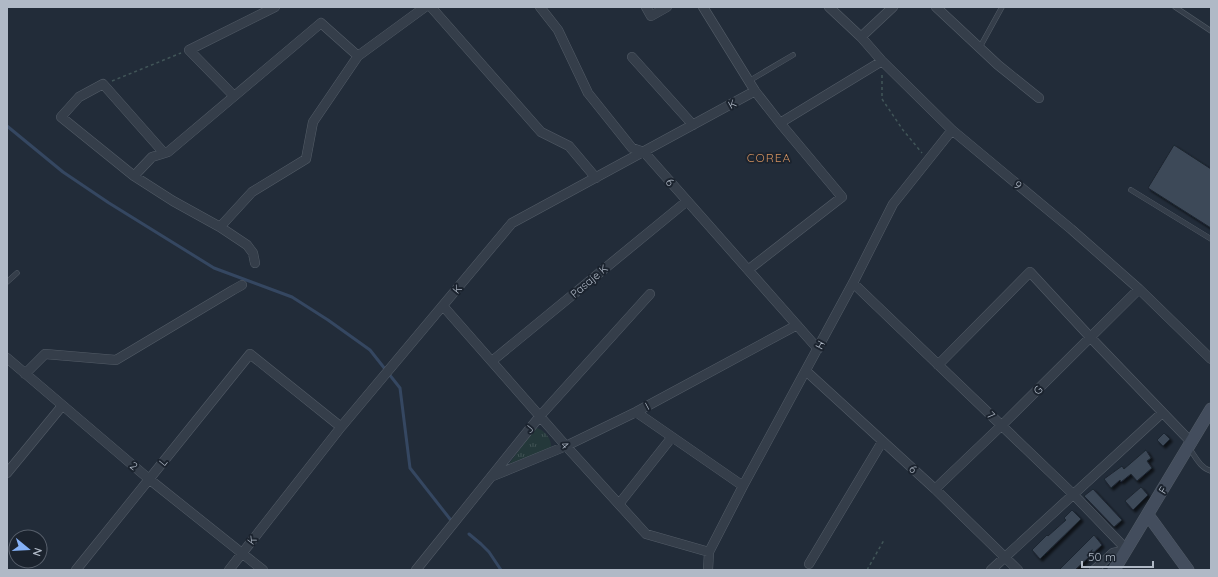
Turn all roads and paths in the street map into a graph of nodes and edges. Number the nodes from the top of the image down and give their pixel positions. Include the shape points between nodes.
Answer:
1 (275, 7) edge
2 (425, 7) edge
3 (431, 7) edge
4 (540, 7) edge
5 (646, 7) edge
6 (667, 7) edge
7 (703, 7) edge
8 (829, 7) edge
9 (893, 7) edge
10 (936, 7) edge
11 (1002, 7) edge
12 (1175, 7) edge
13 (1211, 31) edge
14 (861, 37) junction
15 (979, 48) junction
16 (189, 50) junction
17 (793, 55) dead end
18 (358, 56) junction
19 (632, 57) dead end
20 (882, 61) junction
21 (749, 81) junction
22 (103, 84) junction
23 (755, 91) junction
24 (234, 96) junction
25 (1039, 98) dead end
26 (780, 123) junction
27 (693, 125) junction
28 (952, 130) junction
29 (644, 152) junction
30 (164, 153) junction
31 (928, 160) junction
32 (134, 176) junction
33 (596, 178) junction
34 (1131, 190) dead end
35 (686, 201) junction
36 (220, 227) junction
37 (1211, 238) edge
38 (255, 263) dead end
39 (748, 270) junction
40 (17, 273) dead end
41 (7, 282) edge
42 (853, 283) junction
43 (242, 285) dead end
44 (1139, 289) junction
45 (650, 294) dead end
46 (443, 306) junction
47 (797, 325) junction
48 (1091, 338) junction
49 (818, 349) junction
50 (7, 358) edge
51 (1211, 359) edge
52 (492, 361) junction
53 (938, 365) junction
54 (806, 371) junction
55 (25, 374) junction
56 (62, 406) junction
57 (1211, 409) edge
58 (636, 412) junction
59 (1162, 413) junction
60 (540, 416) junction
61 (1002, 426) junction
62 (341, 427) junction
63 (672, 437) junction
64 (882, 442) junction
65 (1190, 445) junction
66 (566, 446) junction
67 (1211, 471) edge
68 (7, 473) edge
69 (491, 476) junction
70 (149, 479) junction
71 (743, 486) junction
72 (935, 489) junction
73 (1074, 494) junction
74 (619, 504) junction
75 (1148, 515) junction
76 (884, 540) dead end
77 (1127, 550) junction
78 (709, 552) junction
79 (242, 553) junction
80 (1005, 557) junction
81 (809, 564) dead end
82 (76, 570) edge
83 (229, 570) edge
84 (263, 570) edge
85 (416, 570) edge
86 (708, 570) edge
87 (867, 570) edge
88 (991, 570) edge
89 (1018, 570) edge
90 (1094, 570) edge
91 (1114, 570) edge
92 (1188, 570) edge

1 - 16 street
2 - 18 street
3 - 33 street via 541,132 569,146
4 - 29 street, 6 via 558,30 588,92 632,148
5 - 6 street via 651,16
7 - 21 street
8 - 14 street, 9
9 - 14 street
10 - 15 street
11 - 15 lane
12 - 13 lane
14 - 20 street, 9
15 - 25 street
16 - 22 path
16 - 24 street
17 - 21 lane
18 - 24 street via 320,23
18 - 36 street via 313,122 306,158 252,192
19 - 27 street
20 - 26 street
20 - 28 street, 9
20 - 31 path via 882,99
21 - 23 street
22 - 30 street
22 - 32 street via 79,97 61,117
23 - 26 street
23 - 27 street, K
24 - 30 street
26 - 39 street via 842,197
27 - 29 street, K
28 - 31 street, H
28 - 44 street, 9
29 - 33 street, K
29 - 35 street, 6
30 - 32 street via 152,157
31 - 42 street, H via 893,204
32 - 36 street
33 - 46 street, K via 512,223
34 - 37 lane
35 - 39 street, 6
35 - 52 street, Pasaje K
36 - 38 street via 247,245 253,253
39 - 47 street, 6
40 - 41 lane
42 - 49 street, H
42 - 53 street, 7
43 - 55 street via 116,360 45,354
44 - 48 street, G
44 - 51 street, 9
45 - 60 street, J
46 - 52 street, 4
46 - 62 street, K
47 - 49 street, 6
47 - 58 street, I
48 - 53 street via 1030,272
48 - 59 street
48 - 61 street, G
49 - 54 street, H
50 - 55 street, 2
52 - 60 street, 4
53 - 61 street, 7
54 - 64 street, 6
54 - 71 street, H
55 - 56 street, 2
56 - 68 street
56 - 70 street, 2
57 - 65 street, F
58 - 63 street
58 - 66 street, I
59 - 65 street
59 - 73 street
60 - 66 street, 4
60 - 69 street, J
61 - 72 street, G
61 - 73 street, 7
62 - 70 street, L via 250,354
62 - 79 street, K
63 - 71 street
63 - 74 street
64 - 72 street, 6
64 - 81 street
65 - 67 lane via 1201,465
65 - 75 street, F
66 - 69 street, I
66 - 74 street, 4
69 - 85 street, J
70 - 79 street, 2
70 - 82 street, L
71 - 78 street, H
72 - 80 street, 6
73 - 77 street, 7
73 - 80 street
74 - 78 street, 4 via 646,534
75 - 77 street, F
75 - 92 street
76 - 87 path
77 - 90 street via 1113,553
77 - 91 street, F
78 - 86 street, H
79 - 83 street, K
79 - 84 street, 2
80 - 88 street
80 - 89 street, 6

